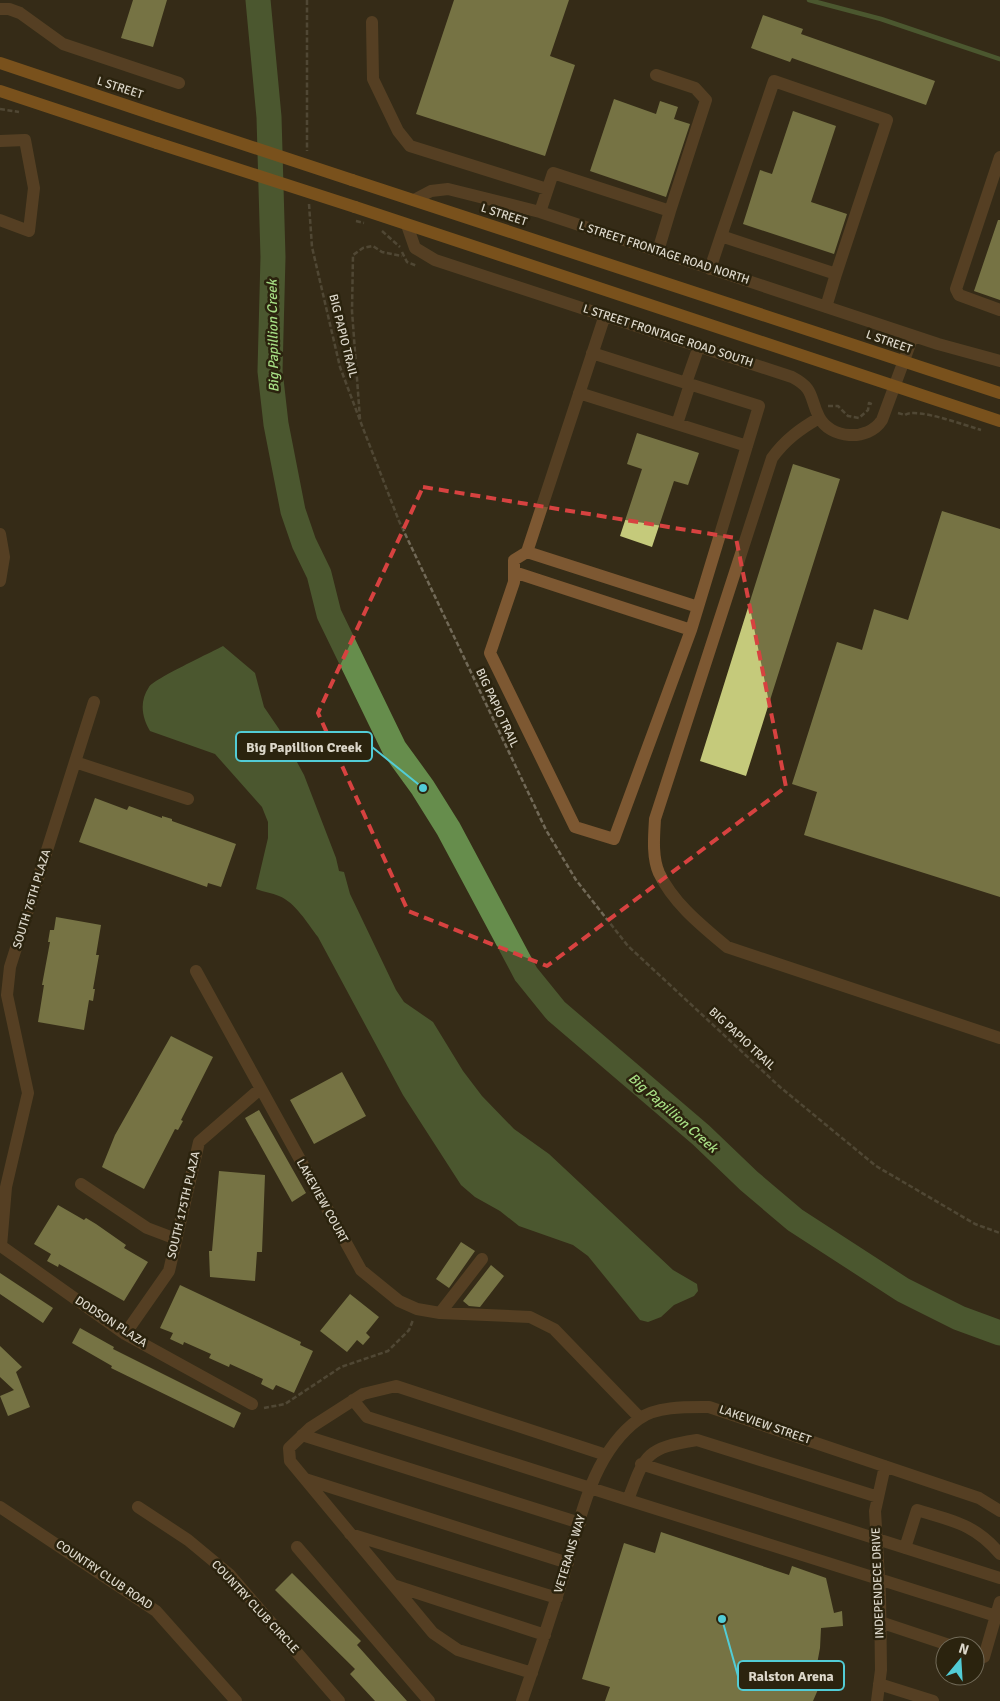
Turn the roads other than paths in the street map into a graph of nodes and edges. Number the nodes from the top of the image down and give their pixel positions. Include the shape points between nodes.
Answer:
1 (0, 9) edge
2 (372, 22) dead end
3 (0, 63) edge
4 (656, 75) dead end
5 (179, 83) dead end
6 (0, 91) edge
7 (0, 141) edge
8 (1000, 157) edge
9 (547, 189) junction
10 (414, 200) junction
11 (540, 212) junction
12 (670, 212) junction
13 (0, 220) edge
14 (407, 225) junction
15 (722, 236) junction
16 (658, 251) junction
17 (710, 269) junction
18 (836, 274) junction
19 (826, 307) junction
20 (1000, 310) edge
21 (605, 315) junction
22 (913, 336) junction
23 (699, 346) junction
24 (592, 353) junction
25 (904, 361) junction
26 (1000, 361) edge
27 (688, 384) junction
28 (895, 387) junction
29 (579, 393) junction
30 (1000, 393) edge
31 (819, 418) junction
32 (1000, 421) edge
33 (677, 424) junction
34 (747, 446) junction
35 (0, 534) edge
36 (526, 552) junction
37 (514, 572) junction
38 (0, 581) edge
39 (698, 607) junction
40 (691, 630) junction
41 (94, 702) dead end
42 (75, 762) junction
43 (188, 799) dead end
44 (5, 965) edge
45 (196, 971) dead end
46 (1000, 1038) edge
47 (260, 1088) junction
48 (82, 1184) dead end
49 (176, 1239) junction
50 (1, 1246) edge
51 (482, 1259) dead end
52 (440, 1313) junction
53 (124, 1334) junction
54 (353, 1400) junction
55 (252, 1404) road end
56 (640, 1418) junction
57 (302, 1435) junction
58 (606, 1455) junction
59 (641, 1464) junction
60 (885, 1466) junction
61 (305, 1478) junction
62 (591, 1488) junction
63 (878, 1497) junction
64 (628, 1500) junction
65 (0, 1507) edge
66 (138, 1507) dead end
67 (1000, 1511) edge
68 (580, 1523) junction
69 (350, 1534) junction
70 (877, 1540) junction
71 (297, 1547) dead end
72 (905, 1548) junction
73 (1000, 1554) edge
74 (568, 1563) junction
75 (879, 1578) junction
76 (1000, 1578) edge
77 (392, 1585) junction
78 (557, 1598) junction
79 (1000, 1602) edge
80 (996, 1616) junction
81 (880, 1622) junction
82 (545, 1634) junction
83 (935, 1640) edge
84 (985, 1654) edge
85 (532, 1673) junction
86 (879, 1684) junction
87 (236, 1701) edge
88 (339, 1701) edge
89 (429, 1701) edge
90 (522, 1701) edge
91 (876, 1701) edge
92 (933, 1701) edge

1 - 5 street via 20,13 63,44
2 - 9 street via 373,78 398,131 410,146
3 - 10 main road, L STREET, bridge
4 - 12 street via 695,88 706,100
6 - 14 main road, bridge
7 - 13 street via 25,140 34,188 29,231
8 - 20 street via 956,288 959,295
9 - 11 street
9 - 12 street via 553,173
10 - 11 street, L STREET FRONTAGE ROAD NORTH via 431,191 448,189
10 - 25 main road, L STREET
11 - 16 street, L STREET FRONTAGE ROAD NORTH
12 - 16 street
14 - 21 street, L STREET FRONTAGE ROAD SOUTH via 415,248 436,260
14 - 28 main road
15 - 17 street
15 - 18 street
15 - 18 street via 774,81 887,120
16 - 17 street, L STREET FRONTAGE ROAD NORTH
17 - 19 street, L STREET FRONTAGE ROAD NORTH
18 - 19 street
19 - 22 street, L STREET FRONTAGE ROAD NORTH
21 - 23 street, L STREET FRONTAGE ROAD SOUTH
21 - 24 street
22 - 25 street
22 - 26 street, L STREET FRONTAGE ROAD NORTH
23 - 27 street
23 - 31 street, L STREET FRONTAGE ROAD SOUTH via 803,383 811,392
24 - 27 street
24 - 29 street
25 - 28 street
25 - 30 main road, L STREET
27 - 33 street
27 - 34 street via 759,406
28 - 31 street via 882,420 869,434 838,432
28 - 32 main road
29 - 33 street
29 - 36 street
31 - 46 street via 797,432 772,458 655,819 658,871 672,894 727,947
33 - 34 street
34 - 39 street
35 - 38 street via 4,557
36 - 37 street via 514,560
36 - 39 street
37 - 40 street
37 - 40 street via 514,582 490,653 574,827 614,839
39 - 40 street
41 - 42 street, SOUTH 76TH PLAZA
42 - 43 street
42 - 44 street, SOUTH 76TH PLAZA
44 - 50 street, SOUTH 76TH PLAZA via 7,995 28,1093 6,1187
45 - 47 street, LAKEVIEW COURT
47 - 49 street, SOUTH 175TH PLAZA via 199,1142
47 - 52 street, LAKEVIEW COURT via 361,1270 399,1301 417,1309
48 - 49 street via 147,1228
49 - 53 street, SOUTH 175TH PLAZA via 169,1271
50 - 53 street, DODSON PLAZA
51 - 52 street
52 - 56 street, LAKEVIEW COURT via 530,1317 554,1329
53 - 55 street, DODSON PLAZA
54 - 57 street
54 - 58 street via 363,1394 396,1386
54 - 62 street via 367,1417
56 - 58 street, VETERANS WAY
56 - 60 street, LAKEVIEW STREET via 670,1408 709,1407
57 - 61 street via 289,1448 290,1460
57 - 68 street
58 - 62 street, VETERANS WAY
59 - 63 street via 646,1456 667,1445 696,1440
59 - 64 street
59 - 70 street
60 - 63 street, INDEPENDECE DRIVE
60 - 67 street, LAKEVIEW STREET via 979,1498
61 - 69 street
61 - 74 street
62 - 64 street
62 - 68 street, VETERANS WAY
63 - 70 street, INDEPENDECE DRIVE via 875,1511
64 - 75 street
65 - 87 street, COUNTRY CLUB ROAD via 156,1611
66 - 88 street, COUNTRY CLUB CIRCLE via 229,1574
68 - 74 street, VETERANS WAY
69 - 77 street
69 - 78 street
70 - 72 street
70 - 75 street, INDEPENDECE DRIVE
71 - 89 street
72 - 73 street via 917,1510 965,1525 986,1537
72 - 76 street
74 - 78 street, VETERANS WAY
75 - 80 street
75 - 81 street, INDEPENDECE DRIVE
77 - 82 street
77 - 85 street via 433,1633 458,1650
78 - 82 street, VETERANS WAY
79 - 80 street
80 - 84 street
81 - 83 street
81 - 86 street, INDEPENDECE DRIVE
82 - 85 street, VETERANS WAY
85 - 90 street, VETERANS WAY
86 - 91 street, INDEPENDECE DRIVE
86 - 92 street

